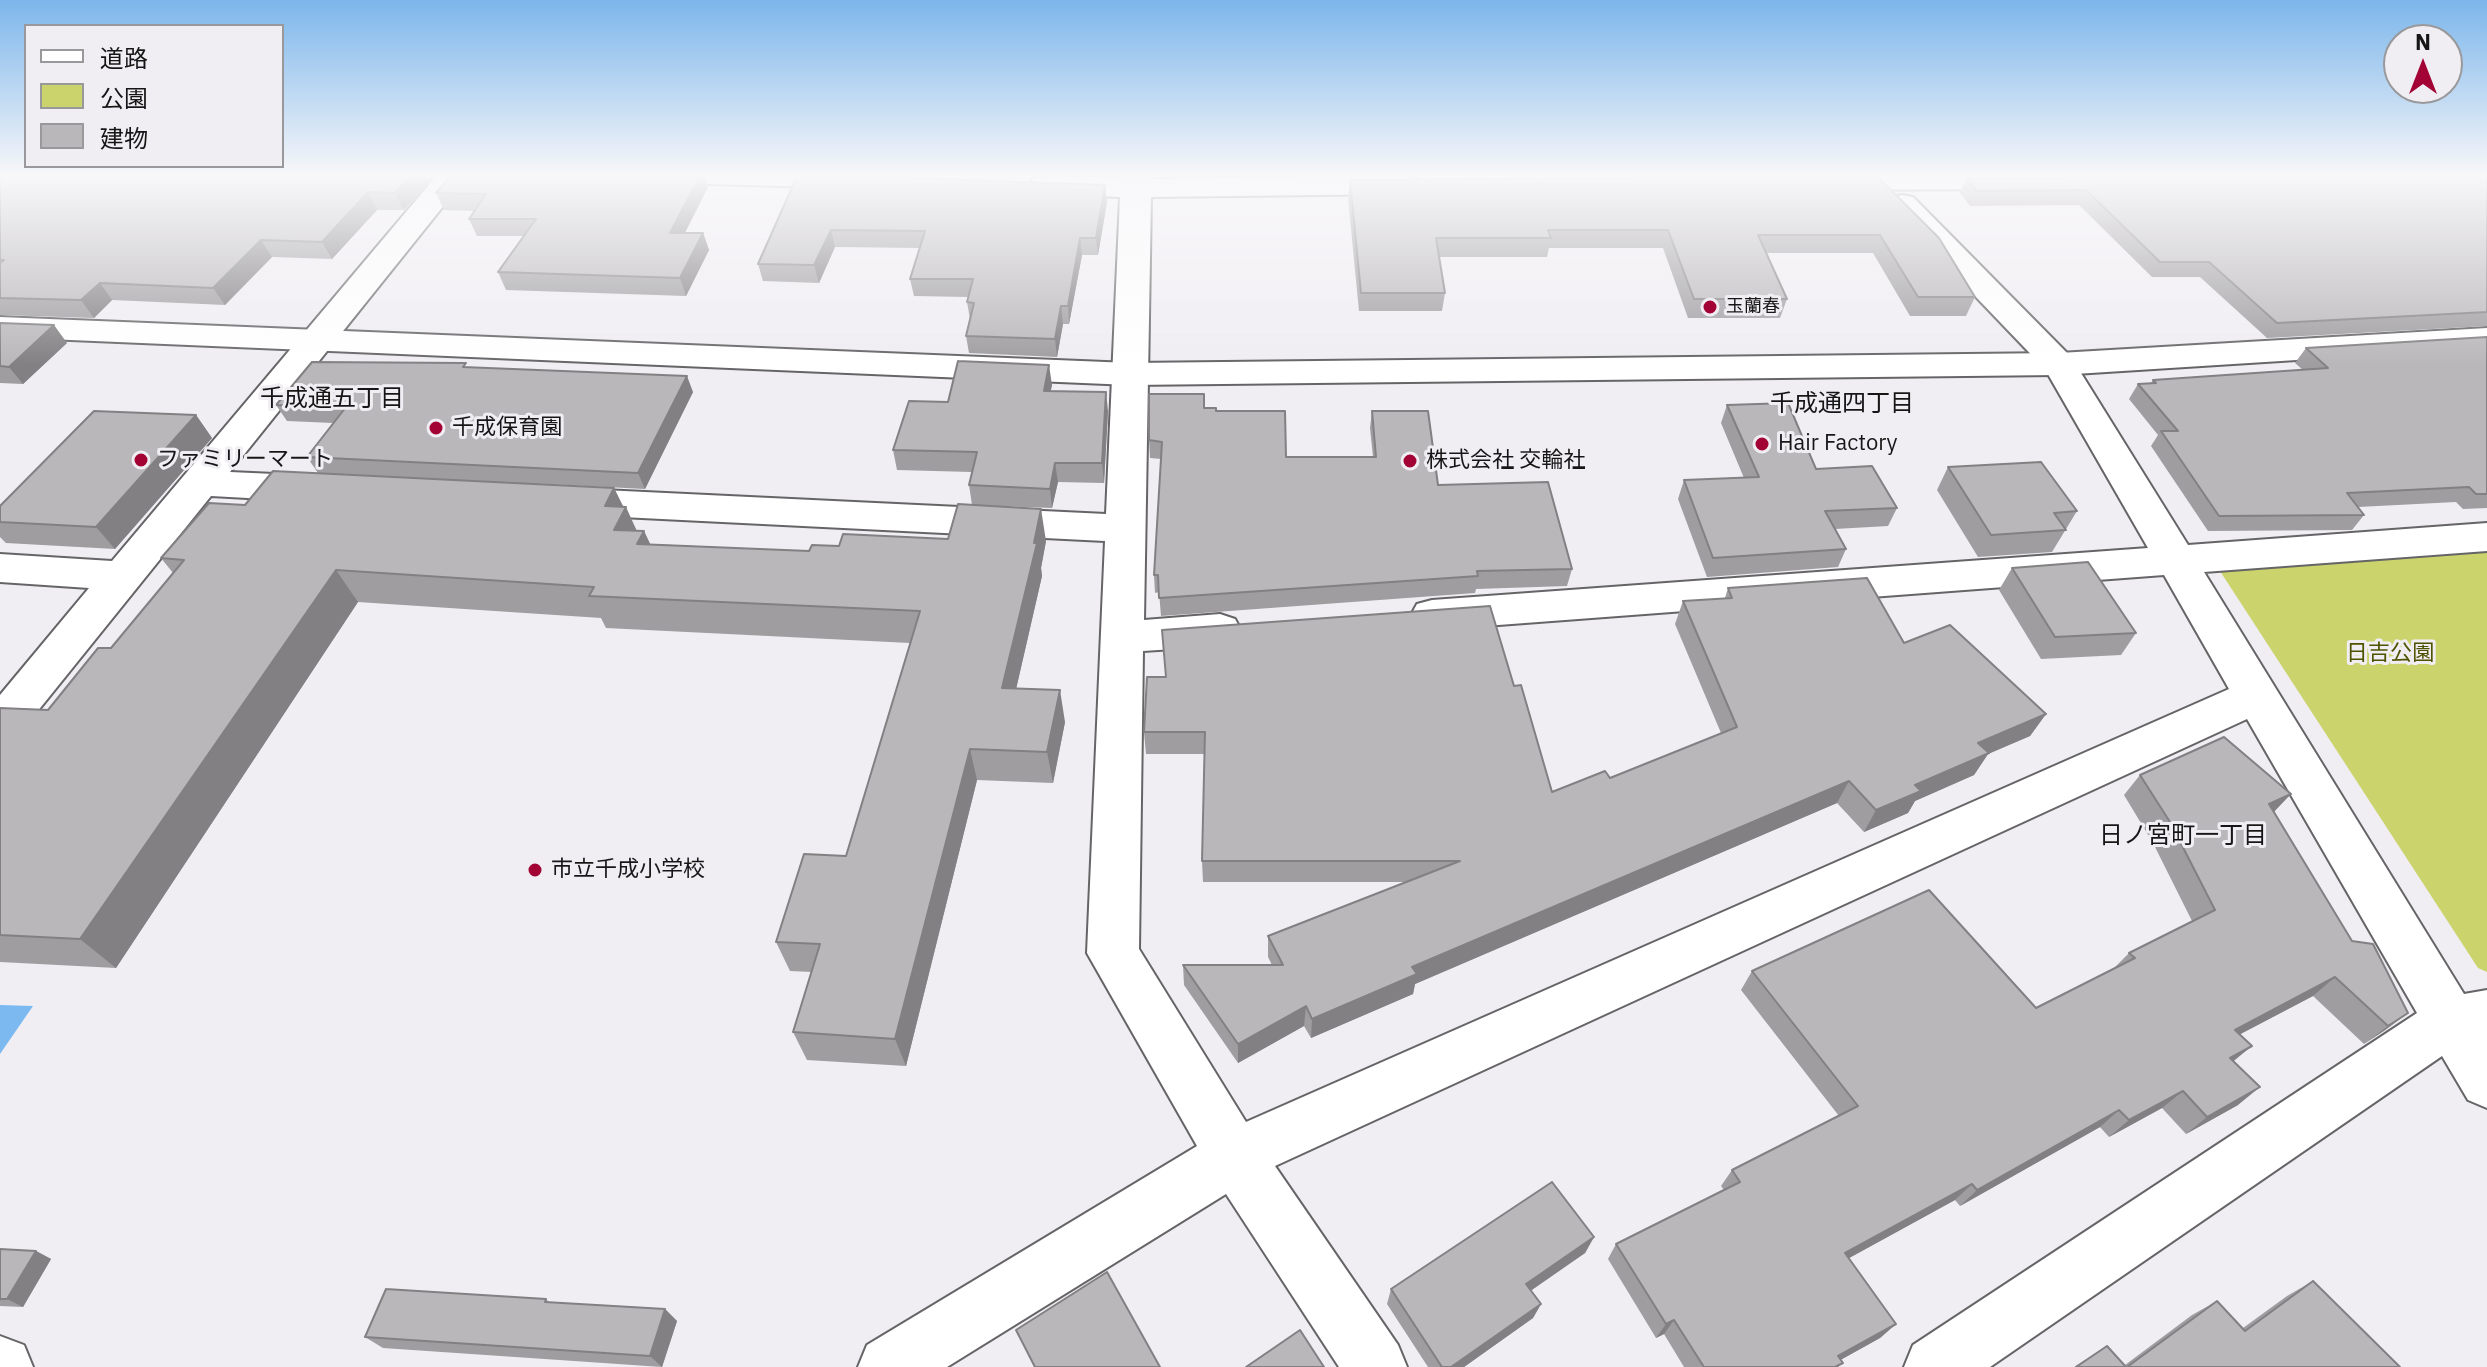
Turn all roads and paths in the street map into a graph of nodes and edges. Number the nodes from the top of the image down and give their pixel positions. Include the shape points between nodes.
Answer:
1 (402, 238) edge
2 (1134, 238) edge
3 (1935, 238) edge
4 (0, 327) edge
5 (318, 340) junction
6 (2484, 341) edge
7 (2059, 364) junction
8 (1130, 374) junction
9 (199, 483) junction
10 (357, 491) edge
11 (532, 499) edge
12 (1125, 528) junction
13 (2487, 537) edge
14 (2176, 560) junction
15 (0, 568) edge
16 (121, 576) junction
17 (1392, 617) edge
18 (1265, 627) edge
19 (1122, 637) junction
20 (2256, 696) junction
21 (0, 726) edge
22 (2468, 1018) edge
23 (2487, 1082) edge
24 (1234, 1156) junction
25 (889, 1367) edge
26 (1376, 1367) edge
27 (1935, 1367) edge

1 - 5 street
2 - 8 street
3 - 7 street
4 - 5 street
5 - 8 street
5 - 9 street
6 - 7 street
7 - 8 street
7 - 14 street
8 - 12 street
9 - 10 street
9 - 16 street
11 - 12 street
12 - 19 street
13 - 14 street
14 - 17 street
14 - 20 street
15 - 16 street
16 - 21 street
18 - 19 street
19 - 24 street via 1113,953
20 - 22 street
20 - 24 street
22 - 23 street
22 - 27 street
24 - 25 street
24 - 26 street

